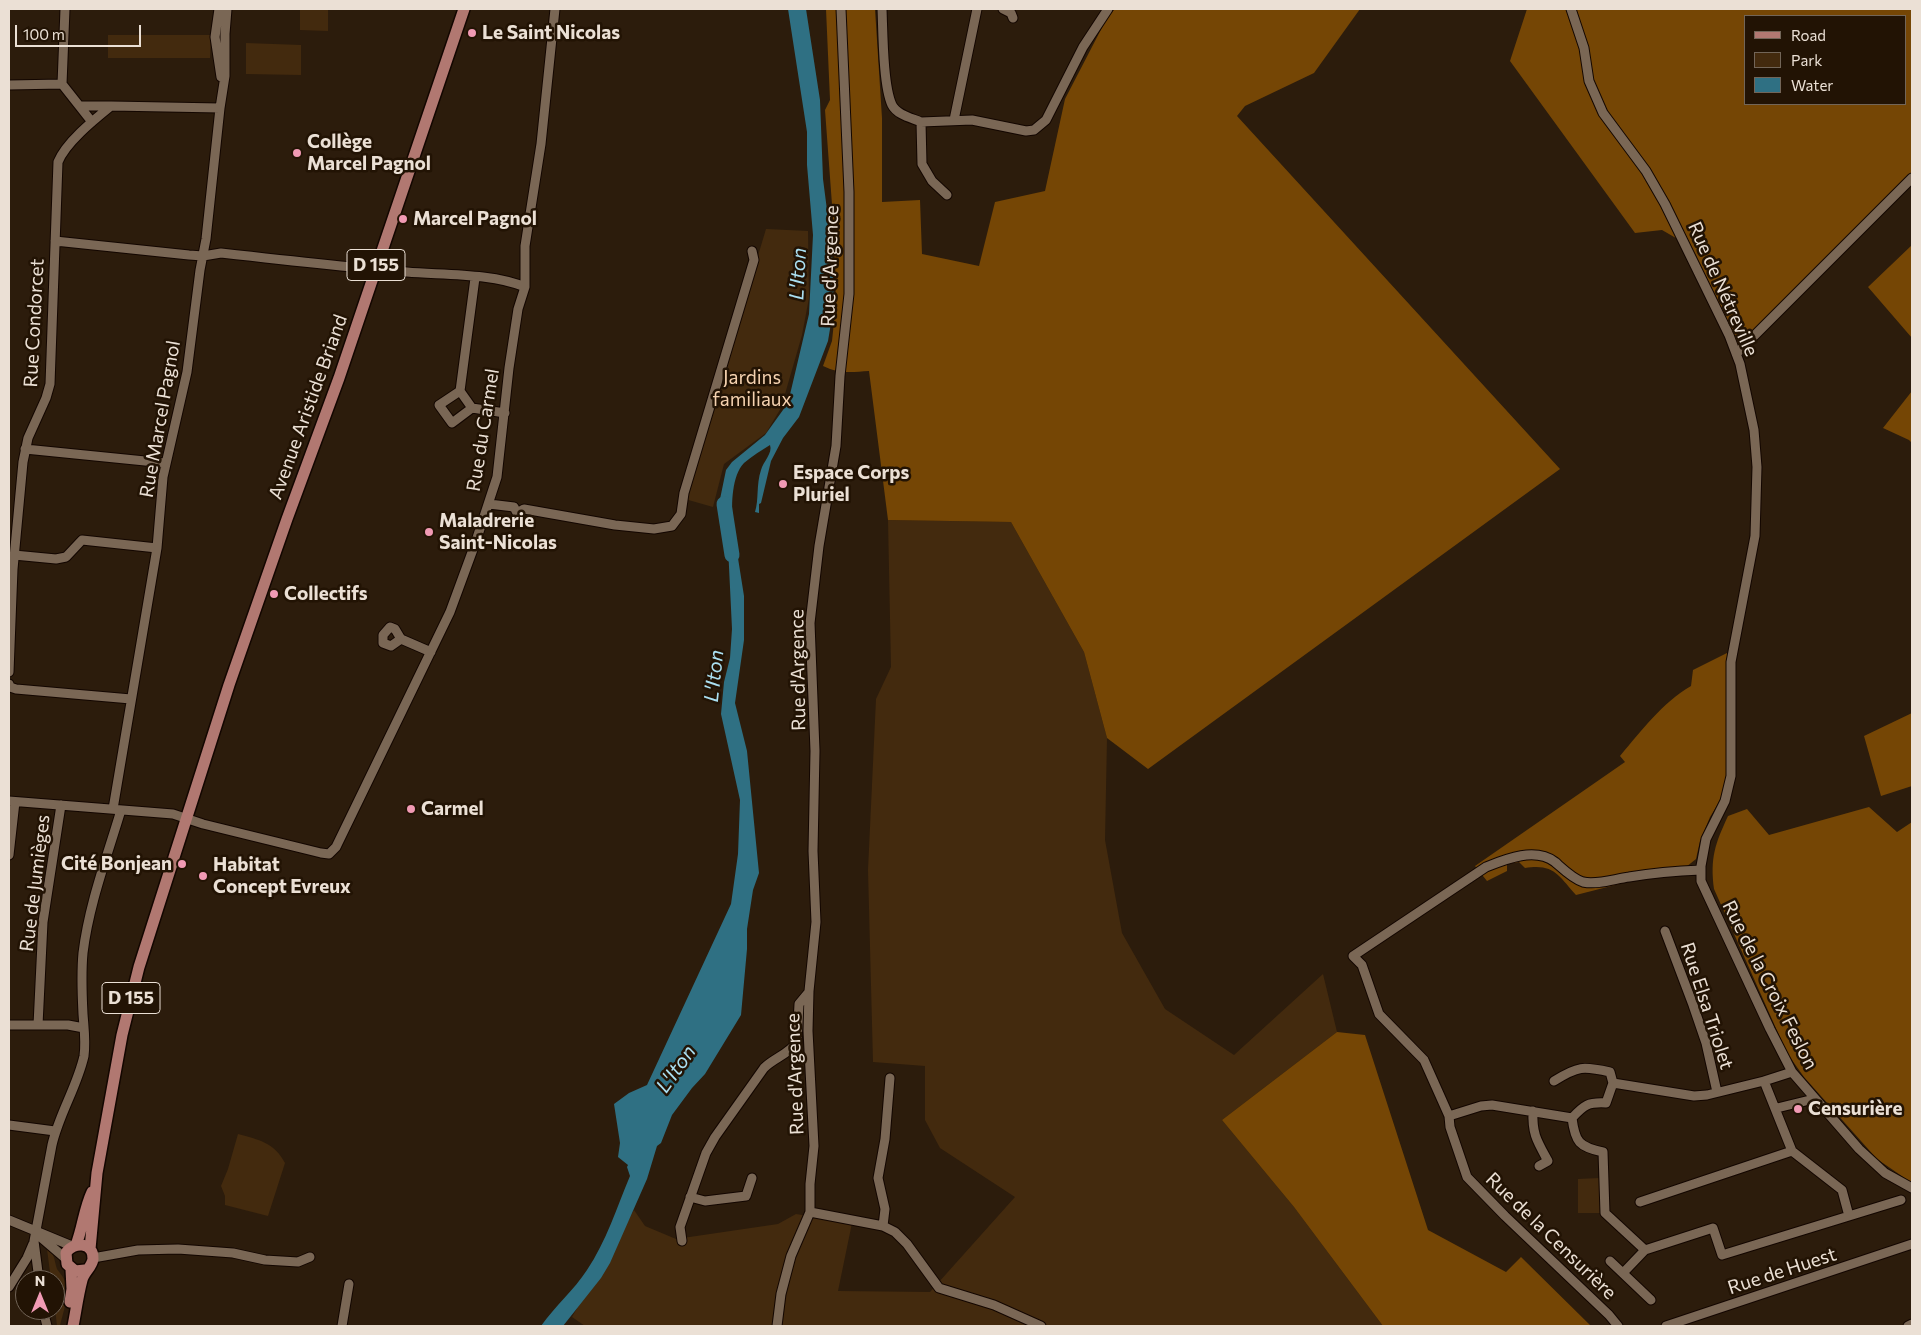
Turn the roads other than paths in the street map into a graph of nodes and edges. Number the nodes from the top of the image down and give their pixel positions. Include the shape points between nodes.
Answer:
1 (65, 9) edge
2 (219, 9) edge
3 (228, 9) edge
4 (464, 9) edge
5 (554, 9) edge
6 (841, 9) edge
7 (882, 9) edge
8 (977, 9) edge
9 (1003, 9) edge
10 (1108, 9) edge
11 (1571, 9) edge
12 (1013, 18) dead end
13 (62, 84) junction
14 (9, 85) edge
15 (222, 92) junction
16 (80, 106) junction
17 (111, 106) junction
18 (220, 108) junction
19 (954, 120) junction
20 (92, 122) junction
21 (921, 122) junction
22 (1912, 178) edge
23 (947, 195) dead end
24 (55, 241) junction
25 (752, 251) dead end
26 (203, 256) junction
27 (374, 270) junction
28 (475, 278) junction
29 (524, 288) junction
30 (1737, 353) junction
31 (460, 391) junction
32 (472, 408) junction
33 (504, 413) junction
34 (25, 449) junction
35 (166, 463) junction
36 (488, 504) junction
37 (157, 548) junction
38 (14, 555) junction
39 (401, 639) dead end
40 (431, 652) junction
41 (9, 672) edge
42 (9, 685) edge
43 (131, 700) junction
44 (12, 801) edge
45 (61, 805) junction
46 (117, 810) junction
47 (188, 818) junction
48 (9, 854) edge
49 (1701, 870) junction
50 (1665, 931) dead end
51 (809, 992) junction
52 (10, 1023) edge
53 (38, 1025) junction
54 (84, 1028) junction
55 (1792, 1072) junction
56 (890, 1078) dead end
57 (1554, 1081) dead end
58 (1764, 1081) junction
59 (1613, 1083) junction
60 (1717, 1092) junction
61 (1814, 1099) junction
62 (1777, 1108) junction
63 (1533, 1111) junction
64 (1449, 1116) junction
65 (1572, 1118) junction
66 (9, 1125) edge
67 (55, 1131) junction
68 (1792, 1151) junction
69 (1539, 1166) dead end
70 (752, 1178) dead end
71 (96, 1183) junction
72 (1912, 1188) edge
73 (690, 1197) junction
74 (1901, 1200) dead end
75 (1640, 1202) dead end
76 (810, 1212) junction
77 (1849, 1216) junction
78 (9, 1220) edge
79 (883, 1226) junction
80 (35, 1237) junction
81 (682, 1241) dead end
82 (74, 1245) junction
83 (1911, 1246) edge
84 (1645, 1250) junction
85 (91, 1253) junction
86 (310, 1257) dead end
87 (1610, 1261) dead end
88 (68, 1263) junction
89 (37, 1270) edge
90 (85, 1270) junction
91 (1623, 1273) junction
92 (350, 1284) dead end
93 (9, 1287) edge
94 (1651, 1300) dead end
95 (1912, 1324) edge
96 (66, 1326) edge
97 (73, 1326) edge
98 (342, 1326) edge
99 (777, 1326) edge
100 (1041, 1326) edge
101 (1618, 1326) edge
102 (1666, 1326) edge
103 (1908, 1326) edge

1 - 13 street
2 - 15 street, Rue Marcel Pagnol via 215,37
3 - 15 street, Rue Marcel Pagnol
4 - 27 main road, Avenue Aristide Briand / D 155
5 - 29 street, Rue du Carmel via 540,144 525,246
6 - 51 street, Rue d'Argence via 849,192 849,294 836,446 811,613 816,922
7 - 21 street via 885,65 892,106
8 - 19 street
9 - 12 street
10 - 19 street via 1083,48 1046,120 1034,130
11 - 30 street, Rue de Nétreville via 1584,48 1589,81 1603,112 1646,171 1665,204
13 - 14 street
13 - 16 street
15 - 18 street, Rue Marcel Pagnol
16 - 17 street
16 - 20 street
17 - 18 street
17 - 20 street, Rue Condorcet
18 - 26 street, Rue Marcel Pagnol
19 - 21 street
20 - 24 street, Rue Condorcet via 61,154 58,162
21 - 23 street via 922,164 932,181
22 - 30 street
24 - 26 street
24 - 34 street, Rue Condorcet via 50,384
25 - 36 street via 754,260 680,514 672,526 654,529 615,525 524,508 517,513 514,507
26 - 27 street via 221,253
26 - 35 street, Rue Marcel Pagnol via 187,372
27 - 28 street
27 - 47 main road, Avenue Aristide Briand / D 155 via 229,685
28 - 29 street via 507,281
28 - 31 street
29 - 33 street, Rue du Carmel via 518,308
30 - 49 street, Rue de Nétreville via 1754,430 1757,467 1755,536 1731,662 1731,776 1725,801 1706,839
31 - 32 street
31 - 32 street via 439,405 452,423
32 - 33 street
33 - 36 street, Rue du Carmel via 497,477
34 - 35 street
34 - 38 street, Rue Condorcet
35 - 37 street, Rue Marcel Pagnol
36 - 40 street, Rue du Carmel via 450,612
37 - 38 street via 82,540 66,557
37 - 43 street, Rue Marcel Pagnol
38 - 41 street, Rue Condorcet
39 - 40 street
40 - 47 street, Rue du Carmel via 336,847 329,854
42 - 43 street via 16,690
43 - 46 street, Rue Marcel Pagnol
44 - 45 street
44 - 48 street
45 - 46 street
45 - 53 street, Rue de Jumièges via 43,922
46 - 47 street
46 - 54 street, Rue Marcel Pagnol via 83,952
47 - 71 main road, D 155 via 131,998
49 - 55 street, Rue de la Croix Feslon via 1707,895
49 - 64 street, Rue de la Censurière via 1582,882 1553,860 1537,855 1510,859 1486,867 1353,956 1362,965 1379,1014 1424,1060
50 - 60 street, Rue Elsa Triolet via 1706,1043
51 - 73 street via 799,1004 797,1042 764,1068 715,1136
51 - 76 street, Rue d'Argence via 814,1146
52 - 53 street
53 - 54 street
54 - 67 street, Rue Marcel Pagnol via 84,1055
55 - 58 street
55 - 61 street, Rue de la Croix Feslon
56 - 79 street via 886,1140 878,1178 885,1209
57 - 59 street via 1572,1070 1585,1067 1610,1072
58 - 60 street
58 - 62 street
59 - 60 street via 1694,1096
59 - 65 street via 1606,1103 1585,1105
61 - 62 street
61 - 72 street, Rue de la Croix Feslon via 1885,1173
62 - 68 street
63 - 64 street via 1492,1105
63 - 65 street
63 - 69 street via 1535,1138 1548,1161
64 - 101 street, Rue de la Censurière via 1467,1178
65 - 84 street via 1578,1143 1590,1150 1603,1152 1605,1213
66 - 67 street
67 - 80 street, Rue Marcel Pagnol
68 - 75 street
68 - 77 street via 1842,1190
70 - 73 street via 746,1196 705,1201
71 - 82 main road, D 155
71 - 85 main road, D 155
73 - 81 street via 680,1227
74 - 77 street
76 - 79 street
76 - 99 street, Rue d'Argence via 791,1256
77 - 84 street via 1722,1255 1713,1228
78 - 80 street
79 - 100 street via 907,1244 939,1288
80 - 82 street
80 - 88 street via 58,1250
80 - 89 street
80 - 93 street via 27,1258
82 - 85 main road via 86,1246
82 - 88 main road via 66,1253
83 - 102 street, Rue de Huest
84 - 91 street
85 - 86 street via 178,1249 233,1252 265,1260 298,1262
85 - 90 main road via 89,1267
87 - 91 street
88 - 90 main road via 80,1271
88 - 96 main road via 72,1290
90 - 97 main road
91 - 94 street
92 - 98 street
95 - 103 street

